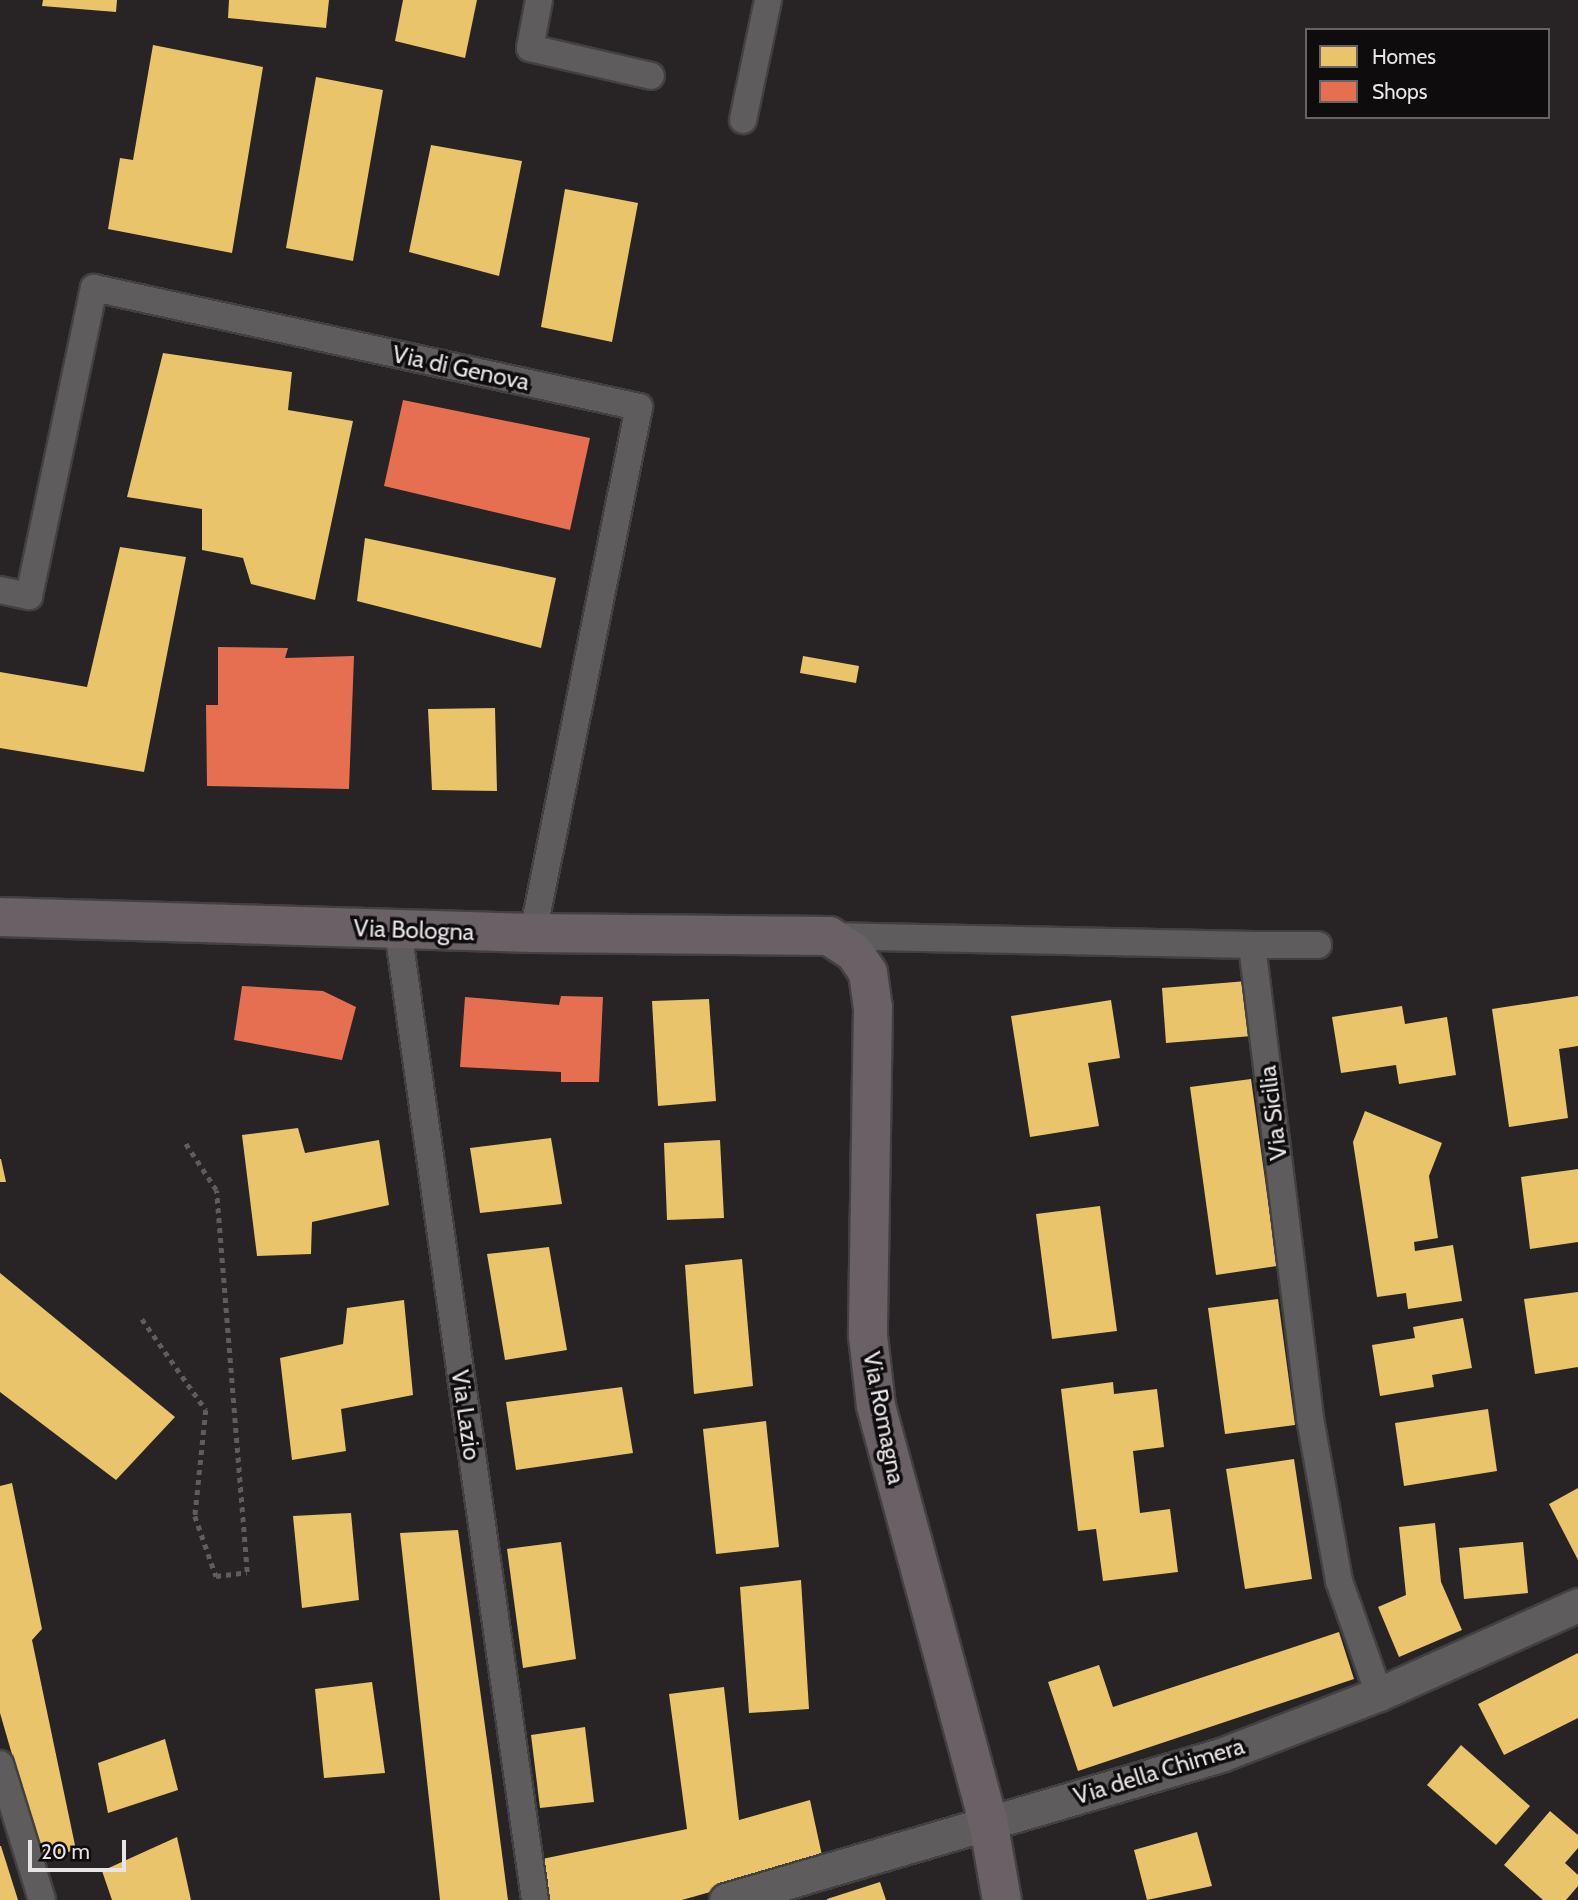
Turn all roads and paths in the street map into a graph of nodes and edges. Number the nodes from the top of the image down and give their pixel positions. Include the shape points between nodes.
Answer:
1 (539, 0) edge
2 (768, 0) edge
3 (651, 76) dead end
4 (743, 120) dead end
5 (0, 590) edge
6 (0, 917) edge
7 (398, 930) junction
8 (533, 933) junction
9 (829, 936) junction
10 (1252, 945) junction
11 (1318, 946) dead end
12 (185, 1143) dead end
13 (142, 1319) dead end
14 (1578, 1605) edge
15 (1379, 1694) junction
16 (0, 1764) edge
17 (988, 1821) junction
18 (42, 1900) edge
19 (535, 1900) edge
20 (726, 1900) edge
21 (1002, 1900) edge

1 - 3 street via 530,48
2 - 4 street
5 - 8 street, Via di Genova via 30,596 94,288 639,407
6 - 7 main road, Via Bologna
7 - 8 main road, Via Bologna
7 - 19 street, Via Lazio
8 - 9 main road, Via Bologna
9 - 10 street
9 - 17 main road, Via Romagna via 854,952 868,973 873,1007 868,1336 876,1406
10 - 11 street
10 - 15 street, Via Sicilia via 1310,1418 1339,1581
12 - 13 path via 216,1190 247,1572 216,1576 195,1516 206,1410
14 - 15 street, Via della Chimera
15 - 17 street, Via della Chimera via 1221,1755
16 - 18 street
17 - 20 street, Via della Chimera
17 - 21 main road, Via Romagna

